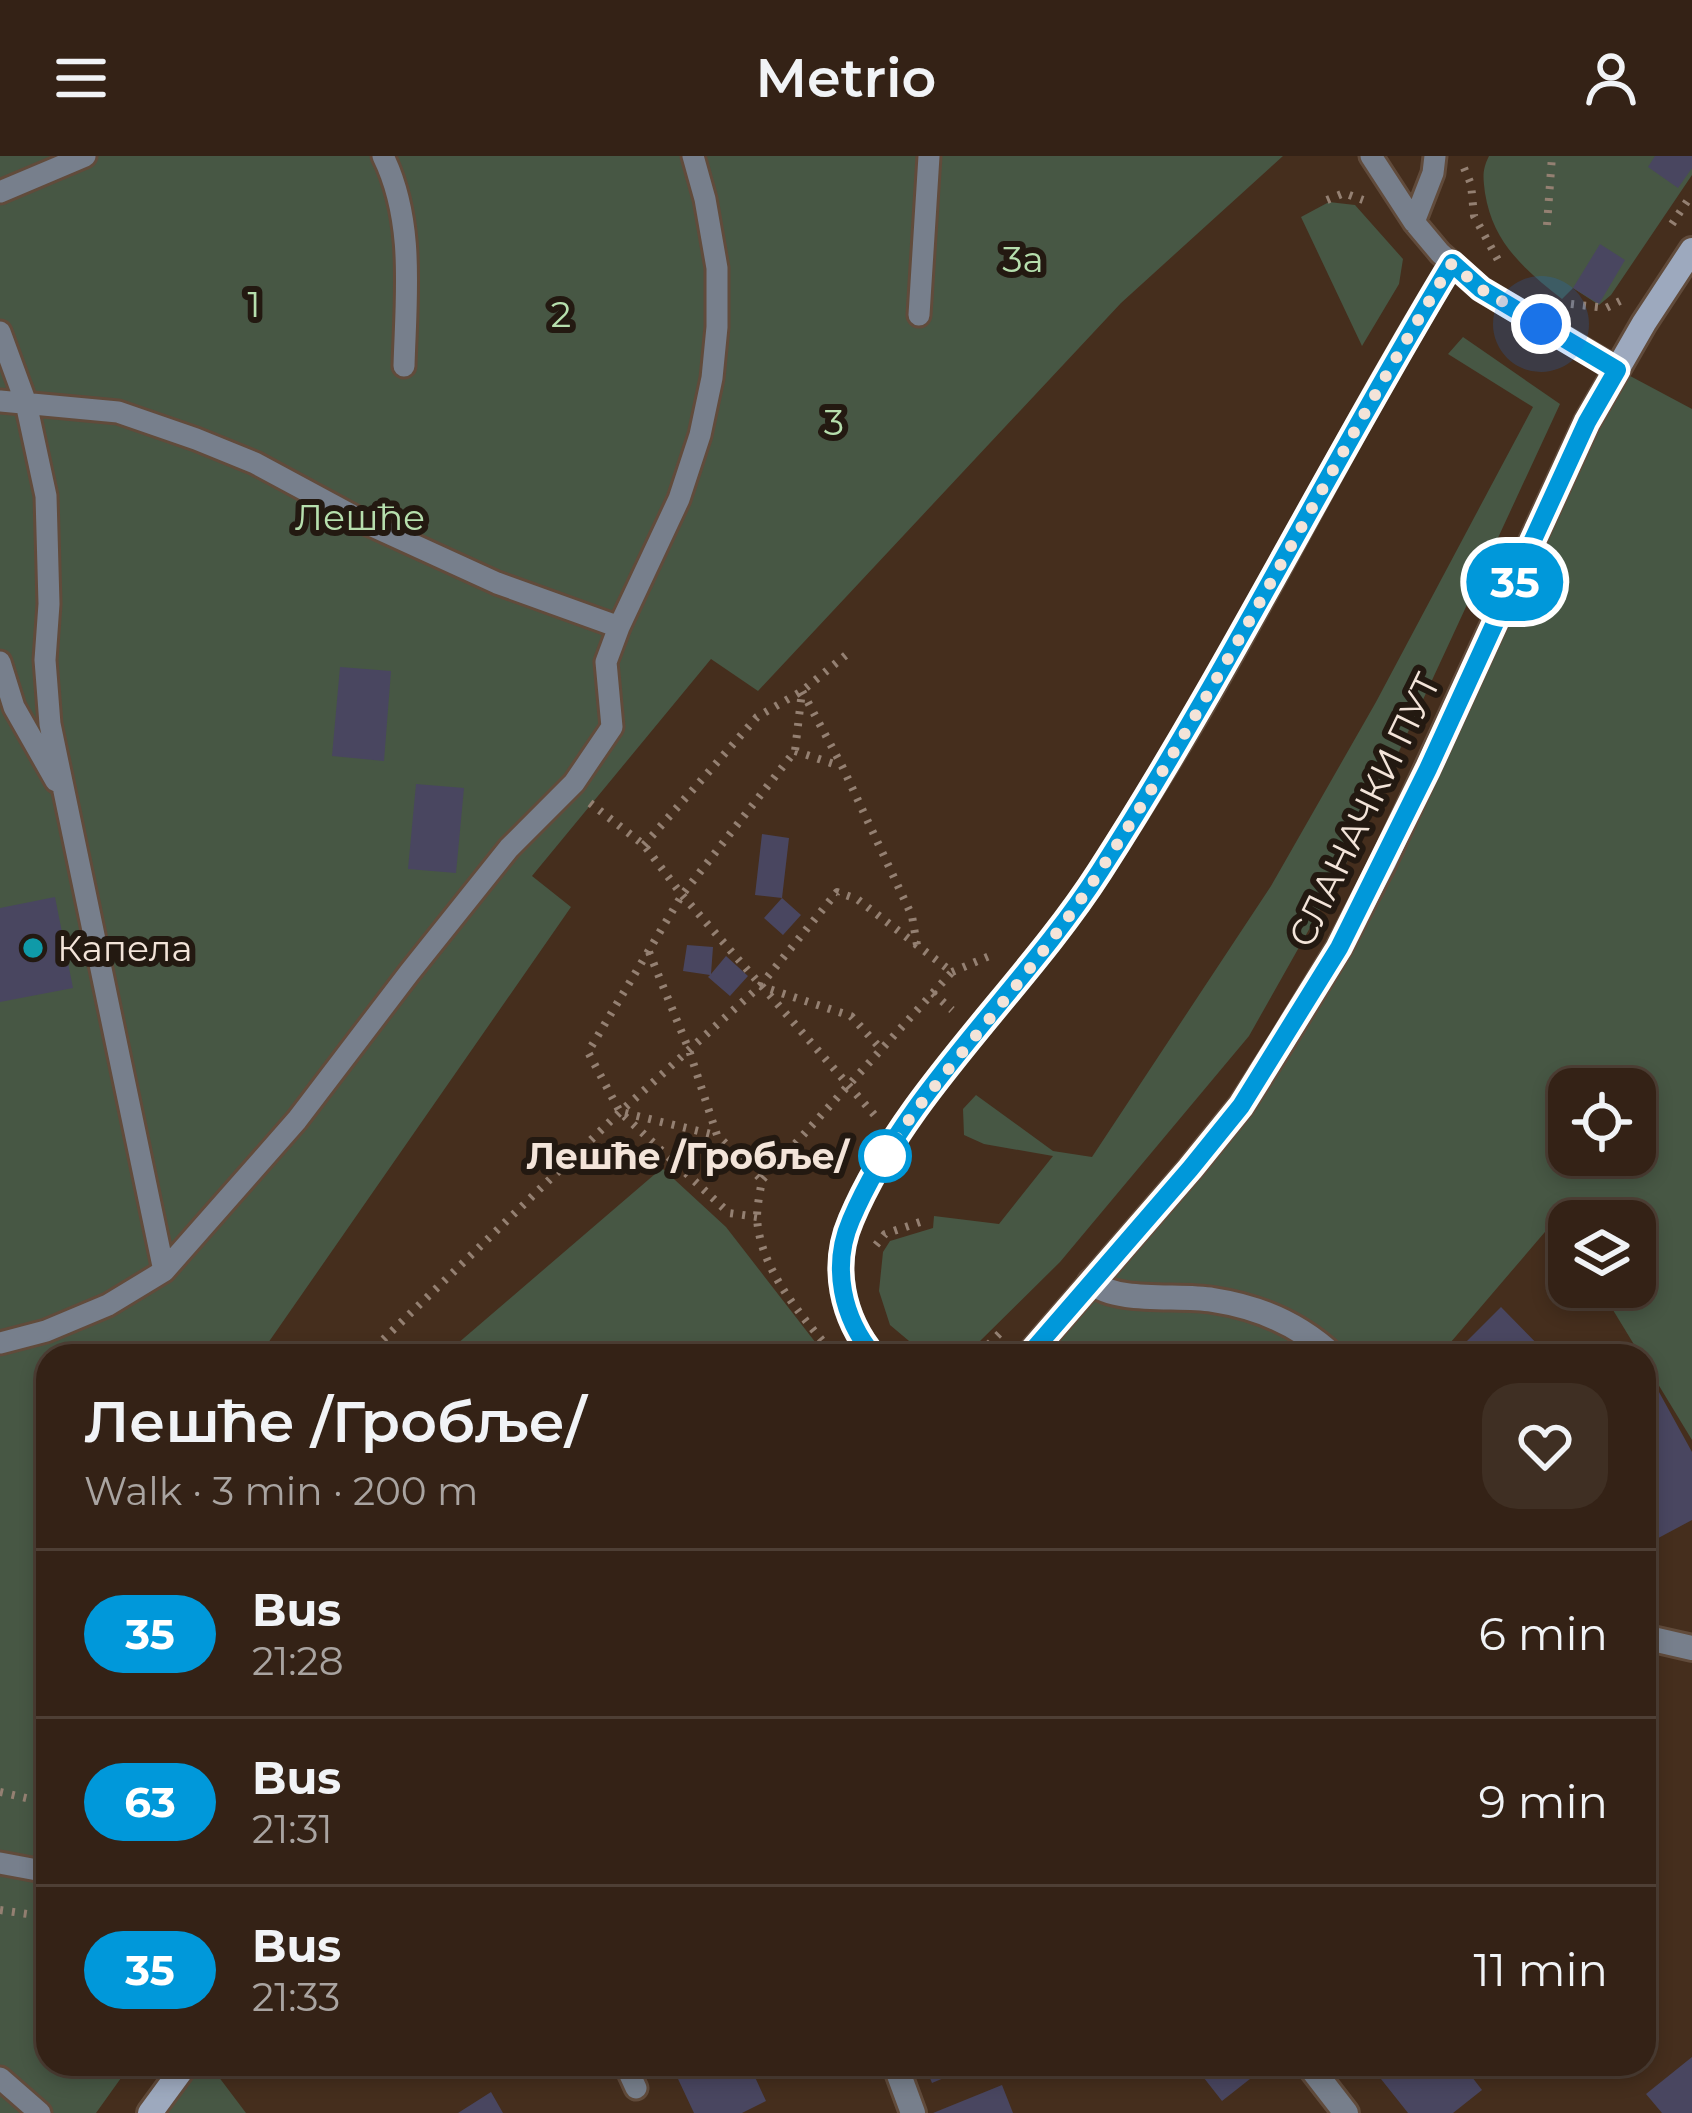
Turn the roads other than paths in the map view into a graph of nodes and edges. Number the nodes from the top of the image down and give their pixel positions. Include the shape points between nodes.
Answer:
1 (85, 156) edge
2 (383, 156) edge
3 (693, 156) edge
4 (929, 156) edge
5 (1370, 156) edge
6 (1436, 156) edge
7 (0, 192) edge
8 (1414, 222) junction
9 (1692, 250) edge
10 (1452, 263) junction
11 (920, 316) dead end
12 (0, 332) edge
13 (404, 366) dead end
14 (1617, 370) junction
15 (0, 401) edge
16 (26, 403) junction
17 (620, 627) junction
18 (0, 662) edge
19 (66, 799) junction
20 (164, 1271) junction
21 (1091, 1282) junction
22 (0, 1343) edge
23 (863, 1344) edge
24 (1038, 1344) edge
25 (1320, 1344) edge
26 (1656, 1640) edge
27 (1692, 1648) edge
28 (0, 1863) edge
29 (36, 1870) edge
30 (177, 2076) edge
31 (630, 2076) edge
32 (900, 2076) edge
33 (1317, 2076) edge
34 (0, 2078) edge
35 (636, 2088) dead end
36 (40, 2113) edge
37 (150, 2113) edge
38 (914, 2113) edge
39 (1346, 2113) edge

1 - 7 lane
2 - 13 lane via 406,231
3 - 17 lane via 717,268 712,378 679,499
4 - 11 lane
5 - 8 lane
6 - 8 lane
8 - 10 lane
9 - 14 street, СЛАНАЧКИ ПУТ
10 - 14 lane via 1481,289
10 - 23 lane via 1227,664 1099,873 896,1139 849,1223 841,1262 845,1309
12 - 16 lane
14 - 21 street, СЛАНАЧКИ ПУТ via 1339,948 1241,1106
15 - 16 lane
16 - 17 lane via 118,412 196,439 497,583
16 - 19 lane via 46,496 45,660
17 - 20 lane via 606,662 612,727 569,788 509,848 297,1120
18 - 19 lane via 14,707
19 - 20 lane
20 - 22 lane via 108,1305
21 - 24 street, СЛАНАЧКИ ПУТ
21 - 25 street via 1109,1293 1213,1300 1274,1315
26 - 27 street
28 - 29 lane
30 - 37 street
31 - 35 lane
32 - 38 street
33 - 39 street
34 - 36 lane

